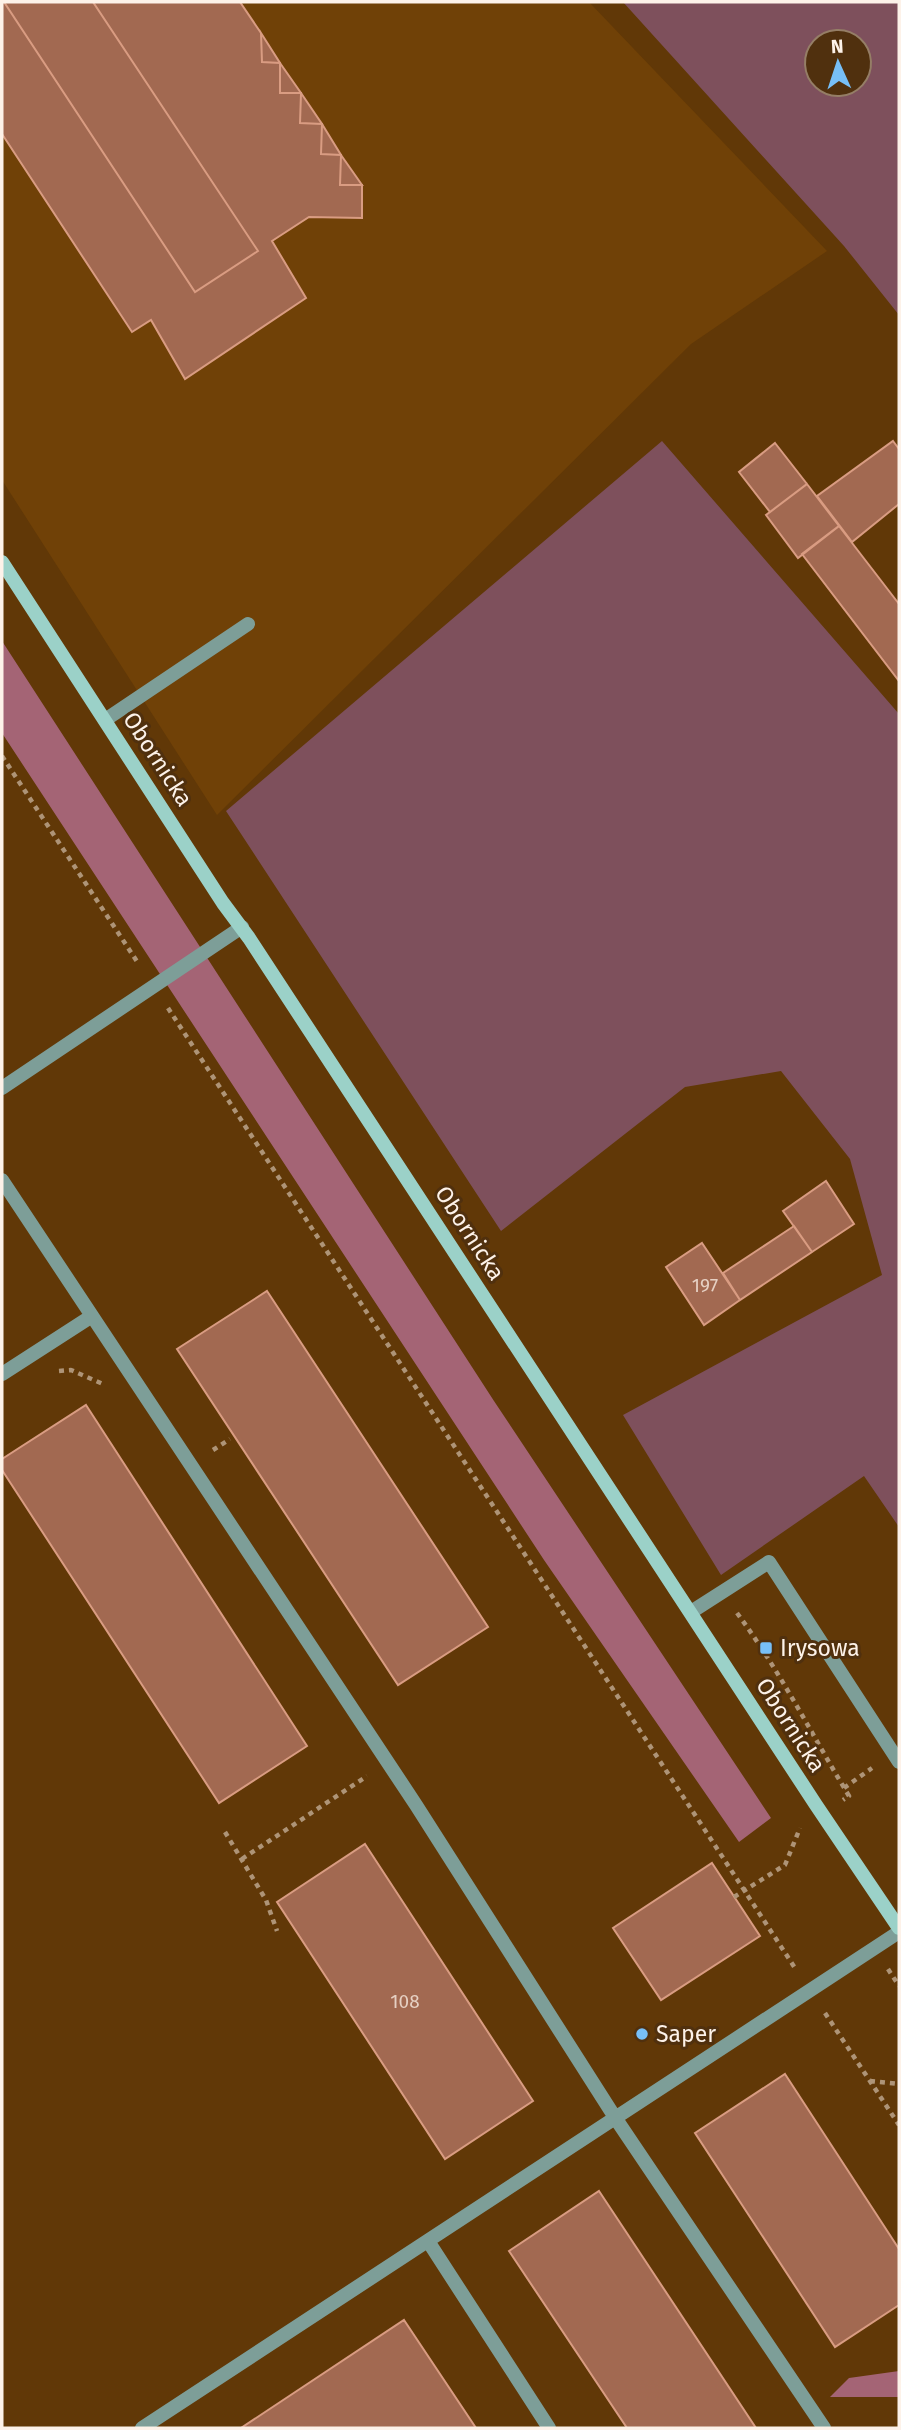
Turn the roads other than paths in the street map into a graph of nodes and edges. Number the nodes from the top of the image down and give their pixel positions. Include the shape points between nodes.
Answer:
1 (2, 562) edge
2 (248, 624) dead end
3 (105, 720) junction
4 (242, 927) junction
5 (2, 1088) edge
6 (2, 1180) edge
7 (92, 1316) junction
8 (2, 1374) edge
9 (691, 1612) junction
10 (899, 1762) edge
11 (899, 1930) edge
12 (616, 2119) junction
13 (428, 2241) junction
14 (142, 2428) edge
15 (549, 2428) edge
16 (824, 2428) edge

1 - 3 main road, Obornicka
2 - 3 lane
3 - 4 main road, Obornicka
4 - 5 lane
4 - 9 main road, Obornicka
6 - 7 lane
7 - 8 lane
7 - 12 lane via 388,1762
9 - 10 lane via 769,1562
9 - 11 main road, Obornicka
11 - 12 lane
12 - 13 lane
12 - 16 lane
13 - 14 lane
13 - 15 lane

